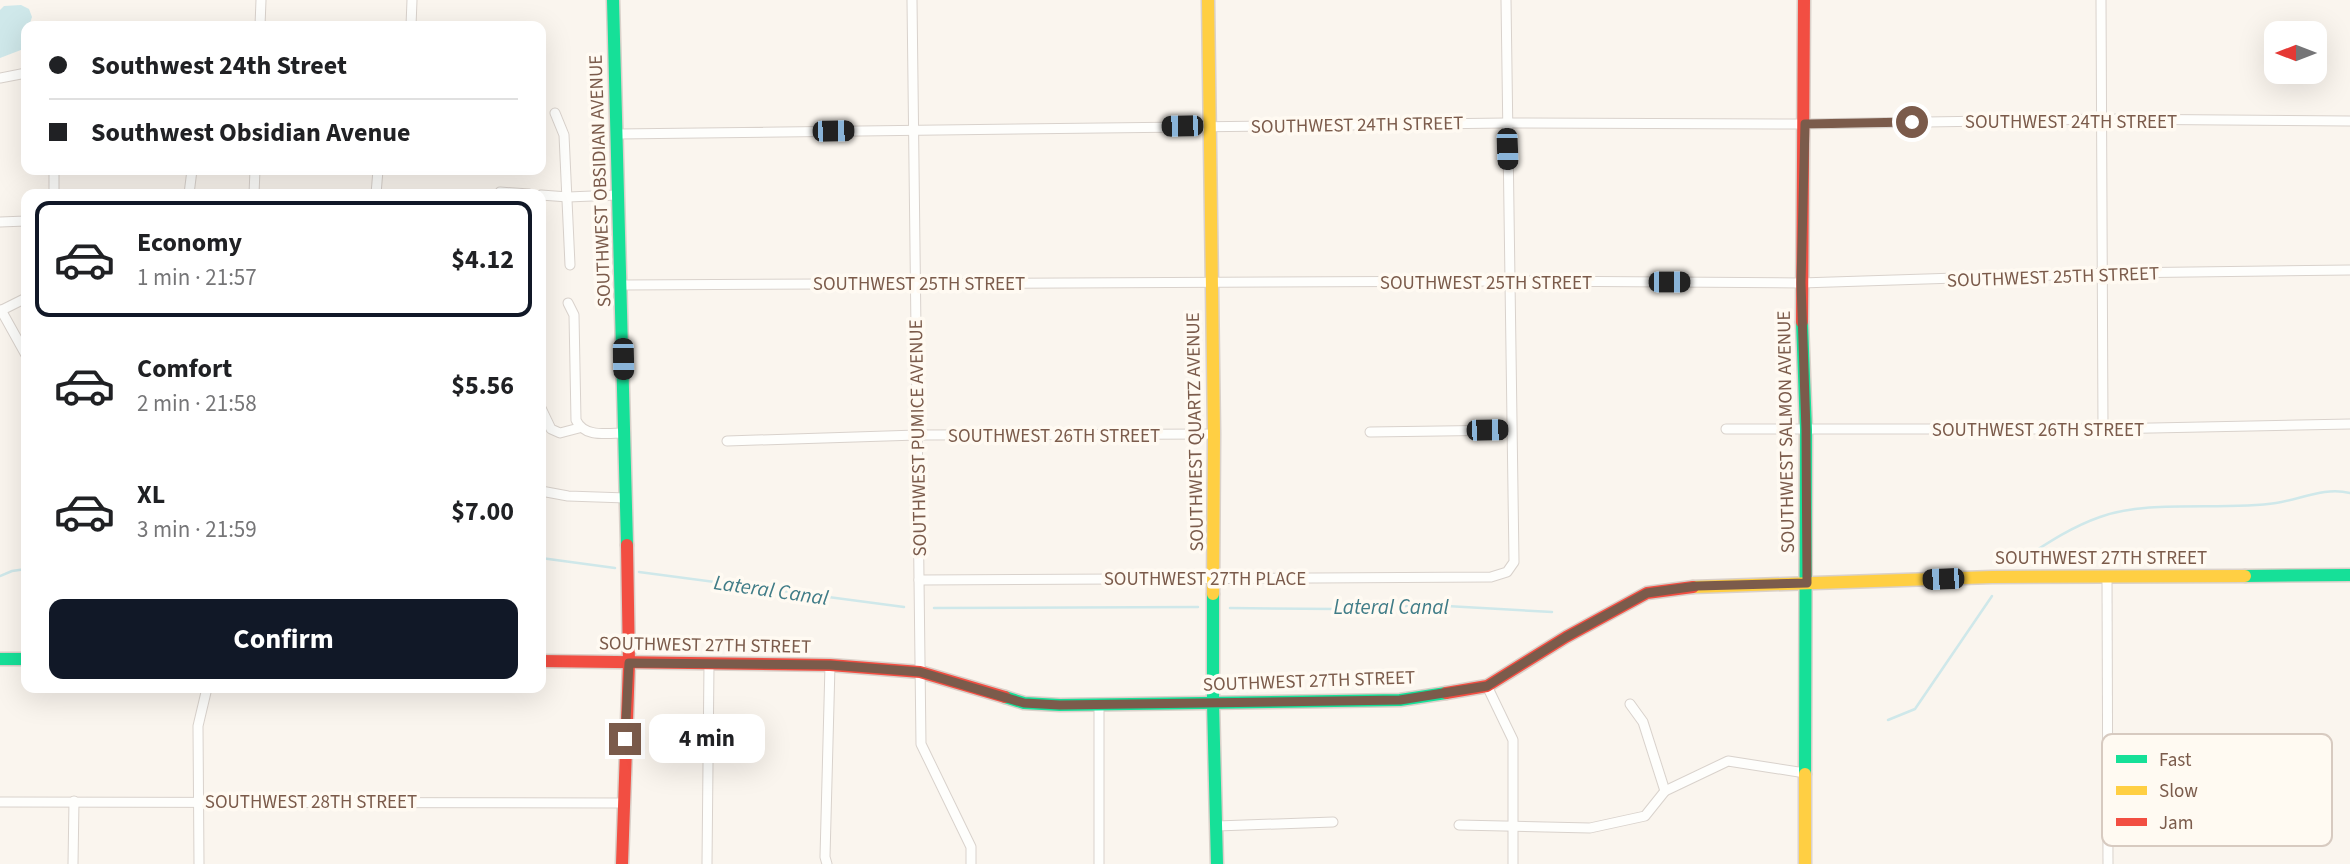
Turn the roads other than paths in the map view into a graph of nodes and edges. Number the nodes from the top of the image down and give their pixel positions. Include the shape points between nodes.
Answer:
1 (261, 0) edge
2 (412, 0) edge
3 (613, 0) edge
4 (912, 0) edge
5 (1208, 0) edge
6 (1506, 0) edge
7 (1804, 0) edge
8 (2101, 0) edge
9 (260, 21) edge
10 (411, 21) edge
11 (21, 74) edge
12 (0, 78) edge
13 (555, 113) dead end
14 (2101, 119) junction
15 (2350, 121) edge
16 (1506, 123) junction
17 (1805, 124) junction
18 (1209, 126) junction
19 (914, 130) junction
20 (617, 134) junction
21 (546, 195) edge
22 (617, 195) junction
23 (568, 197) junction
24 (21, 221) edge
25 (0, 222) edge
26 (570, 265) dead end
27 (2350, 270) edge
28 (2102, 275) junction
29 (1510, 281) junction
30 (915, 283) junction
31 (1212, 283) junction
32 (1801, 283) junction
33 (622, 285) junction
34 (21, 300) edge
35 (568, 303) dead end
36 (0, 311) edge
37 (21, 347) edge
38 (546, 418) edge
39 (2350, 424) edge
40 (579, 428) junction
41 (1726, 429) dead end
42 (2103, 429) junction
43 (1511, 430) junction
44 (1806, 430) junction
45 (1370, 432) dead end
46 (625, 433) junction
47 (1214, 434) junction
48 (917, 435) junction
49 (727, 441) dead end
50 (546, 492) edge
51 (626, 498) junction
52 (2350, 575) edge
53 (2107, 576) junction
54 (1215, 577) junction
55 (919, 580) junction
56 (1807, 583) junction
57 (0, 659) edge
58 (21, 659) edge
59 (546, 661) edge
60 (629, 663) junction
61 (709, 664) junction
62 (830, 665) junction
63 (920, 672) junction
64 (1487, 686) junction
65 (206, 693) edge
66 (1213, 703) junction
67 (1099, 704) junction
68 (1630, 704) dead end
69 (2108, 734) edge
70 (1805, 773) junction
71 (1665, 791) junction
72 (199, 801) junction
73 (0, 802) edge
74 (74, 802) junction
75 (623, 803) junction
76 (1332, 822) dead end
77 (1459, 825) dead end
78 (1217, 826) junction
79 (1513, 827) junction
80 (2108, 846) edge
81 (73, 864) edge
82 (199, 864) edge
83 (622, 864) edge
84 (707, 864) edge
85 (827, 864) edge
86 (971, 864) edge
87 (1099, 864) edge
88 (1217, 864) edge
89 (1513, 864) edge
90 (1805, 864) edge
91 (2108, 864) edge

1 - 9 street
2 - 10 street
3 - 20 main road, SOUTHWEST OBSIDIAN AVENUE
4 - 19 street, SOUTHWEST PUMICE AVENUE
5 - 18 main road, SOUTHWEST QUARTZ AVENUE
6 - 16 street
7 - 17 main road, SOUTHWEST SALMON AVENUE
8 - 14 street
11 - 12 street
13 - 23 street via 564,135
14 - 15 street, SOUTHWEST 24TH STREET
14 - 17 street, SOUTHWEST 24TH STREET
14 - 28 street
16 - 17 street, SOUTHWEST 24TH STREET
16 - 18 street, SOUTHWEST 24TH STREET
16 - 29 street
17 - 32 main road, SOUTHWEST SALMON AVENUE
18 - 19 street, SOUTHWEST 24TH STREET
18 - 31 main road, SOUTHWEST QUARTZ AVENUE
19 - 20 street, SOUTHWEST 24TH STREET
19 - 30 street, SOUTHWEST PUMICE AVENUE
20 - 22 main road, SOUTHWEST OBSIDIAN AVENUE
21 - 23 street
22 - 23 street
22 - 33 main road, SOUTHWEST OBSIDIAN AVENUE
23 - 26 street
24 - 25 street
27 - 28 street, SOUTHWEST 25TH STREET
28 - 32 street, SOUTHWEST 25TH STREET
28 - 42 street
29 - 31 street, SOUTHWEST 25TH STREET
29 - 32 street, SOUTHWEST 25TH STREET
29 - 43 street
30 - 31 street, SOUTHWEST 25TH STREET
30 - 33 street, SOUTHWEST 25TH STREET
30 - 48 street, SOUTHWEST PUMICE AVENUE
31 - 47 main road, SOUTHWEST QUARTZ AVENUE
32 - 44 main road, SOUTHWEST SALMON AVENUE
33 - 46 main road, SOUTHWEST OBSIDIAN AVENUE
34 - 36 street
35 - 40 street via 574,315
36 - 37 street
38 - 40 street via 551,429 560,433
39 - 42 street, SOUTHWEST 26TH STREET
40 - 46 street via 588,433
41 - 44 street, SOUTHWEST 26TH STREET
42 - 44 street, SOUTHWEST 26TH STREET
43 - 45 street
43 - 54 street, SOUTHWEST 27TH PLACE via 1514,562 1507,572 1491,577
44 - 56 main road, SOUTHWEST SALMON AVENUE
46 - 51 main road, SOUTHWEST OBSIDIAN AVENUE
47 - 48 street, SOUTHWEST 26TH STREET
47 - 54 main road, SOUTHWEST QUARTZ AVENUE
48 - 49 street, SOUTHWEST 26TH STREET
48 - 55 street, SOUTHWEST PUMICE AVENUE
50 - 51 street
51 - 60 main road, SOUTHWEST OBSIDIAN AVENUE
52 - 53 main road, SOUTHWEST 27TH STREET
53 - 56 main road, SOUTHWEST 27TH STREET
53 - 69 street
54 - 55 street, SOUTHWEST 27TH PLACE
54 - 66 main road, SOUTHWEST QUARTZ AVENUE
55 - 63 street, SOUTHWEST PUMICE AVENUE
56 - 64 main road, SOUTHWEST 27TH STREET via 1697,586 1647,593
56 - 70 main road, SOUTHWEST SALMON AVENUE
57 - 58 main road
59 - 60 main road, SOUTHWEST 27TH STREET
60 - 61 main road, SOUTHWEST 27TH STREET
60 - 75 main road, SOUTHWEST OBSIDIAN AVENUE
61 - 62 main road, SOUTHWEST 27TH STREET
61 - 84 street
62 - 63 main road, SOUTHWEST 27TH STREET
62 - 85 street
63 - 67 main road, SOUTHWEST 27TH STREET via 1024,703
63 - 86 street, SOUTHWEST PUMICE AVENUE via 921,744 971,847
64 - 66 main road, SOUTHWEST 27TH STREET via 1400,700
64 - 79 street via 1513,740
65 - 72 street via 198,726
66 - 67 main road, SOUTHWEST 27TH STREET
66 - 78 main road, SOUTHWEST QUARTZ AVENUE
67 - 87 street
68 - 71 street via 1643,722
70 - 71 street via 1728,761
70 - 90 main road, SOUTHWEST SALMON AVENUE
71 - 79 street via 1645,816 1590,828
72 - 74 street, SOUTHWEST 28TH STREET
72 - 75 street, SOUTHWEST 28TH STREET
72 - 82 street
73 - 74 street, SOUTHWEST 28TH STREET
74 - 81 street
75 - 83 main road, SOUTHWEST OBSIDIAN AVENUE
76 - 78 street
77 - 79 street
78 - 88 main road, SOUTHWEST QUARTZ AVENUE
79 - 89 street
80 - 91 street

